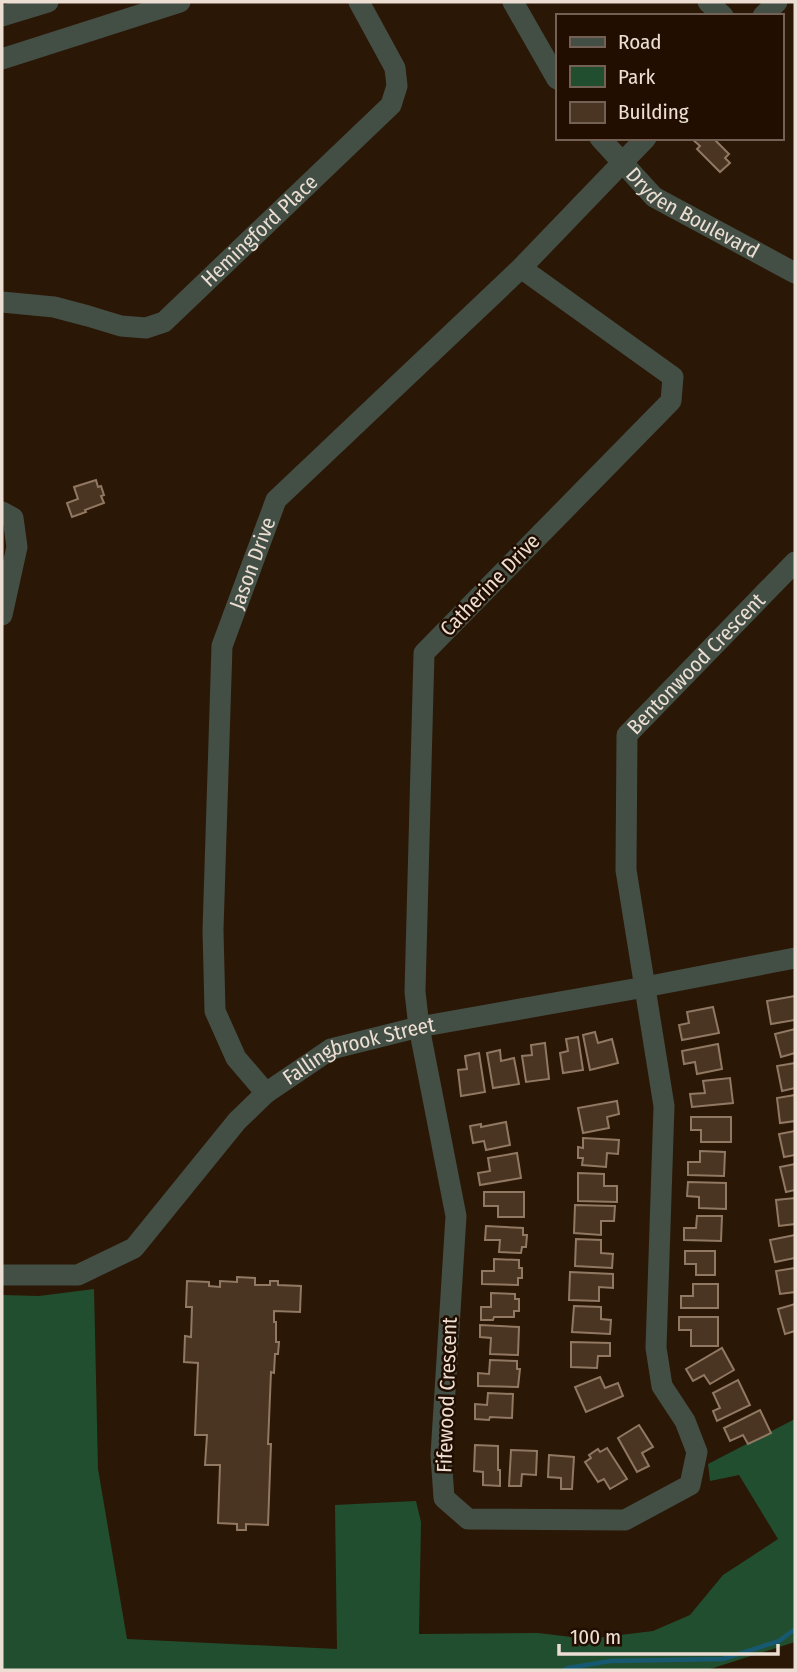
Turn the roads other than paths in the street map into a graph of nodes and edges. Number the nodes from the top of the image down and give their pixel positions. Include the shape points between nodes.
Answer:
1 (48, 2) edge
2 (180, 2) edge
3 (359, 2) edge
4 (513, 2) edge
5 (708, 2) edge
6 (778, 2) edge
7 (721, 14) edge
8 (765, 14) edge
9 (2, 16) edge
10 (2, 59) edge
11 (556, 77) edge
12 (602, 140) edge
13 (644, 140) edge
14 (622, 163) junction
15 (521, 268) junction
16 (795, 273) edge
17 (2, 302) edge
18 (2, 512) edge
19 (795, 562) edge
20 (2, 615) edge
21 (795, 958) edge
22 (645, 987) junction
23 (419, 1027) junction
24 (266, 1093) junction
25 (2, 1275) edge

1 - 9 street
2 - 10 street
3 - 17 street, Hemingford Place via 395,68 397,86 391,105 164,322 146,328 121,327 54,307
4 - 11 street
5 - 7 street
6 - 8 street
12 - 14 street, Dryden Boulevard
13 - 14 street, Jason Drive
14 - 15 street, Jason Drive
14 - 16 street, Dryden Boulevard via 654,197
15 - 23 street, Catherine Drive via 673,377 671,401 424,653 415,992
15 - 24 street, Jason Drive via 276,500 222,646 213,930 215,1011 236,1058
18 - 20 street via 13,518 17,547
19 - 22 street, Bentonwood Crescent via 627,735 626,870
21 - 22 street, Fallingbrook Street
22 - 23 street, Fallingbrook Street
22 - 23 street, Fifewood Crescent via 664,1105 656,1348 662,1386 685,1421 697,1452 690,1485 625,1520 468,1519 444,1498 441,1455 456,1216
23 - 24 street, Fallingbrook Street via 331,1049
24 - 25 street, Fallingbrook Street via 237,1121 134,1248 78,1275

